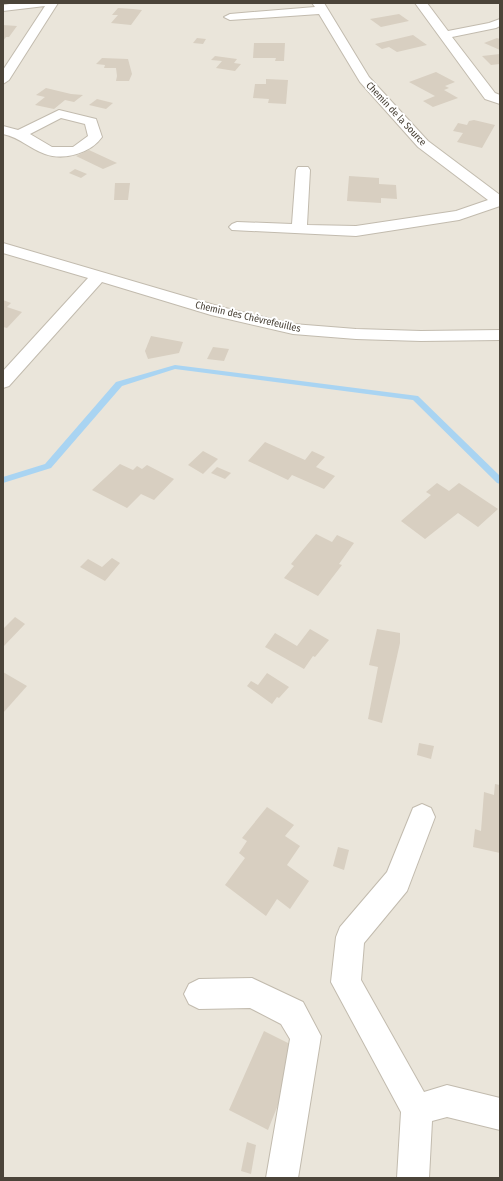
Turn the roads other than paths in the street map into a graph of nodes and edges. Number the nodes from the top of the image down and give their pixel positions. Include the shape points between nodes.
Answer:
1 (43, 3) edge
2 (52, 3) edge
3 (420, 3) edge
4 (320, 7) edge
5 (3, 8) edge
6 (230, 17) dead end
7 (500, 22) edge
8 (444, 34) junction
9 (3, 80) edge
10 (500, 100) edge
11 (3, 130) edge
12 (20, 134) junction
13 (303, 170) dead end
14 (500, 201) edge
15 (237, 227) dead end
16 (299, 229) junction
17 (3, 248) edge
18 (99, 276) junction
19 (500, 335) edge
20 (3, 382) edge
21 (422, 817) dead end
22 (199, 994) dead end
23 (417, 1110) junction
24 (500, 1114) edge
25 (282, 1178) edge
26 (413, 1178) edge

1 - 5 street
2 - 9 street
3 - 8 street
4 - 6 street
4 - 14 street, Chemin de la Source via 364,79 418,138
7 - 8 street via 492,26
8 - 10 street via 490,96
11 - 12 street
12 - 12 street via 49,151 76,151 96,137 91,122 59,114
13 - 16 street
14 - 16 street via 459,216 356,232
15 - 16 street
17 - 18 street, Chemin des Chèvrefeuilles
18 - 19 street, Chemin des Chèvrefeuilles via 217,311 294,329 392,336
18 - 20 street
21 - 23 street via 397,881 350,937 346,982
22 - 25 street via 252,993 292,1014 306,1036
23 - 24 street via 447,1101
23 - 26 street

